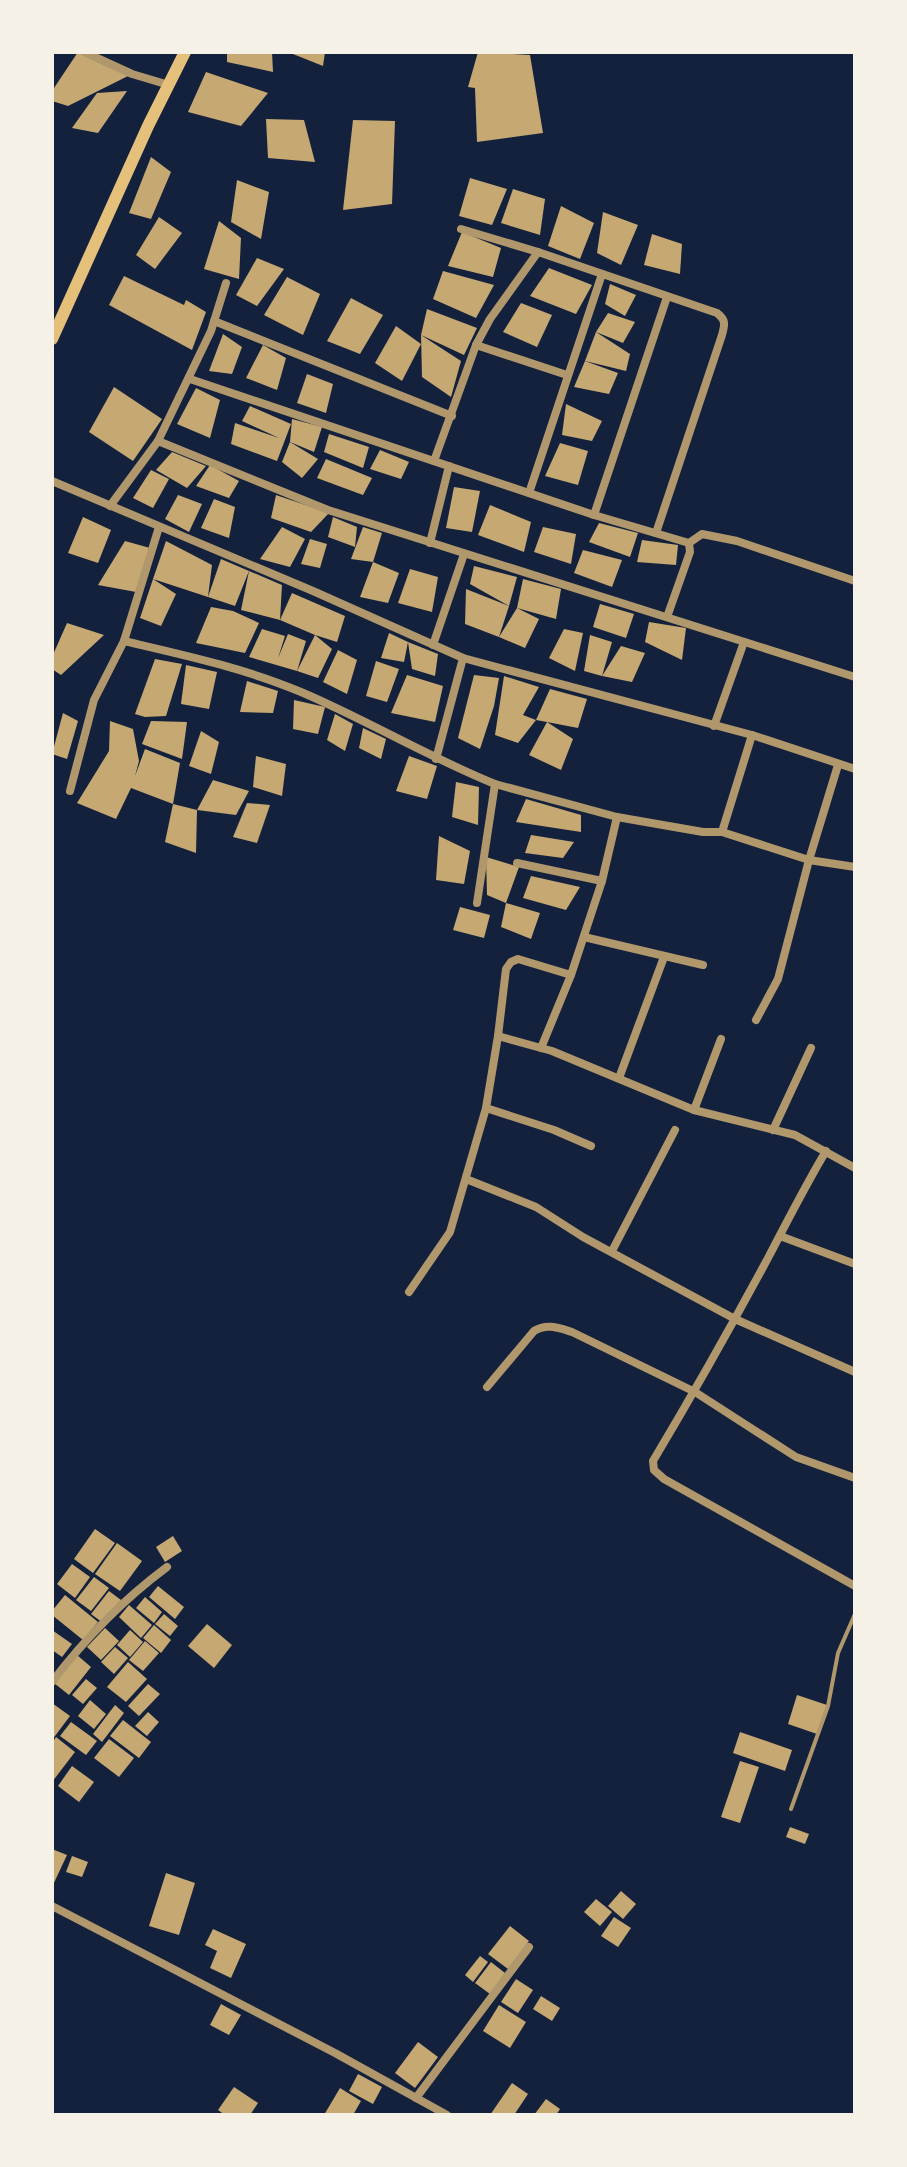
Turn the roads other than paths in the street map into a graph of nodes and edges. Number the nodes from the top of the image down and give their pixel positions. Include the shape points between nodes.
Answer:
1 (84, 52) edge
2 (185, 52) edge
3 (169, 85) junction
4 (461, 229) dead end
5 (538, 252) junction
6 (602, 274) junction
7 (226, 283) dead end
8 (667, 297) junction
9 (214, 321) junction
10 (52, 339) edge
11 (476, 345) junction
12 (567, 375) junction
13 (190, 379) junction
14 (452, 416) junction
15 (158, 441) junction
16 (434, 461) junction
17 (449, 466) junction
18 (52, 481) edge
19 (529, 493) junction
20 (110, 506) junction
21 (594, 515) junction
22 (159, 527) junction
23 (656, 533) junction
24 (430, 543) junction
25 (689, 543) junction
26 (464, 554) junction
27 (855, 581) edge
28 (667, 617) junction
29 (124, 641) junction
30 (744, 642) junction
31 (433, 645) junction
32 (463, 658) junction
33 (855, 677) edge
34 (714, 726) junction
35 (752, 735) junction
36 (436, 759) junction
37 (838, 765) junction
38 (855, 769) edge
39 (495, 784) junction
40 (70, 791) dead end
41 (617, 817) junction
42 (722, 832) junction
43 (809, 860) junction
44 (517, 863) dead end
45 (855, 867) edge
46 (602, 881) junction
47 (477, 903) dead end
48 (584, 937) junction
49 (664, 957) junction
50 (703, 965) dead end
51 (571, 975) junction
52 (756, 1020) dead end
53 (498, 1036) junction
54 (721, 1039) dead end
55 (541, 1048) junction
56 (811, 1048) dead end
57 (619, 1078) junction
58 (486, 1108) junction
59 (694, 1110) junction
60 (675, 1130) dead end
61 (773, 1130) junction
62 (591, 1146) dead end
63 (826, 1151) junction
64 (855, 1168) edge
65 (466, 1179) junction
66 (780, 1236) junction
67 (612, 1251) junction
68 (855, 1264) edge
69 (409, 1292) dead end
70 (735, 1319) junction
71 (855, 1372) edge
72 (487, 1387) dead end
73 (695, 1392) junction
74 (855, 1478) edge
75 (167, 1567) dead end
76 (855, 1586) edge
77 (855, 1614) edge
78 (52, 1682) edge
79 (791, 1809) dead end
80 (52, 1906) edge
81 (529, 1947) dead end
82 (416, 2098) junction
83 (447, 2115) edge

1 - 3 street
2 - 3 main road
3 - 10 main road
4 - 5 street
5 - 6 street
5 - 11 street
6 - 8 street
6 - 12 street
7 - 9 street
8 - 21 street
8 - 23 street via 717,313 725,325
9 - 13 street
9 - 14 street
11 - 12 street
11 - 14 street
12 - 19 street
13 - 15 street
13 - 16 street
14 - 16 street
15 - 20 street
15 - 24 street via 328,510
16 - 17 street
17 - 19 street
17 - 24 street
18 - 20 street
19 - 21 street
20 - 22 street
21 - 23 street
22 - 29 street
22 - 31 street
23 - 25 street
24 - 26 street
25 - 27 street via 702,534 723,537
25 - 28 street
26 - 28 street
26 - 31 street
28 - 30 street
29 - 36 street via 232,667 298,691
29 - 40 street via 94,700
30 - 33 street
30 - 34 street
31 - 32 street
32 - 34 street
32 - 36 street
34 - 35 street
35 - 37 street
35 - 42 street
36 - 39 street
37 - 38 street
37 - 43 street
39 - 41 street
39 - 47 street
41 - 42 street
41 - 46 street
42 - 43 street
43 - 45 street
43 - 52 street via 778,979
44 - 46 street
46 - 48 street
48 - 49 street
48 - 51 street
49 - 50 street
49 - 57 street
51 - 53 street via 518,959 511,962
51 - 55 street
53 - 55 street
53 - 58 street
54 - 59 street
55 - 57 street
56 - 61 street
57 - 59 street
58 - 62 street
58 - 65 street
59 - 61 street
60 - 67 street
61 - 63 street
63 - 64 street
63 - 66 street
65 - 67 street via 536,1207
65 - 69 street via 450,1232
66 - 68 street
66 - 70 street
67 - 70 street
70 - 71 street
70 - 73 street
72 - 73 street via 534,1331 549,1326 572,1332
73 - 74 street via 796,1457
73 - 76 street via 653,1461 654,1470
75 - 78 street via 145,1583
77 - 79 lane
80 - 82 street
81 - 82 street
82 - 83 street

